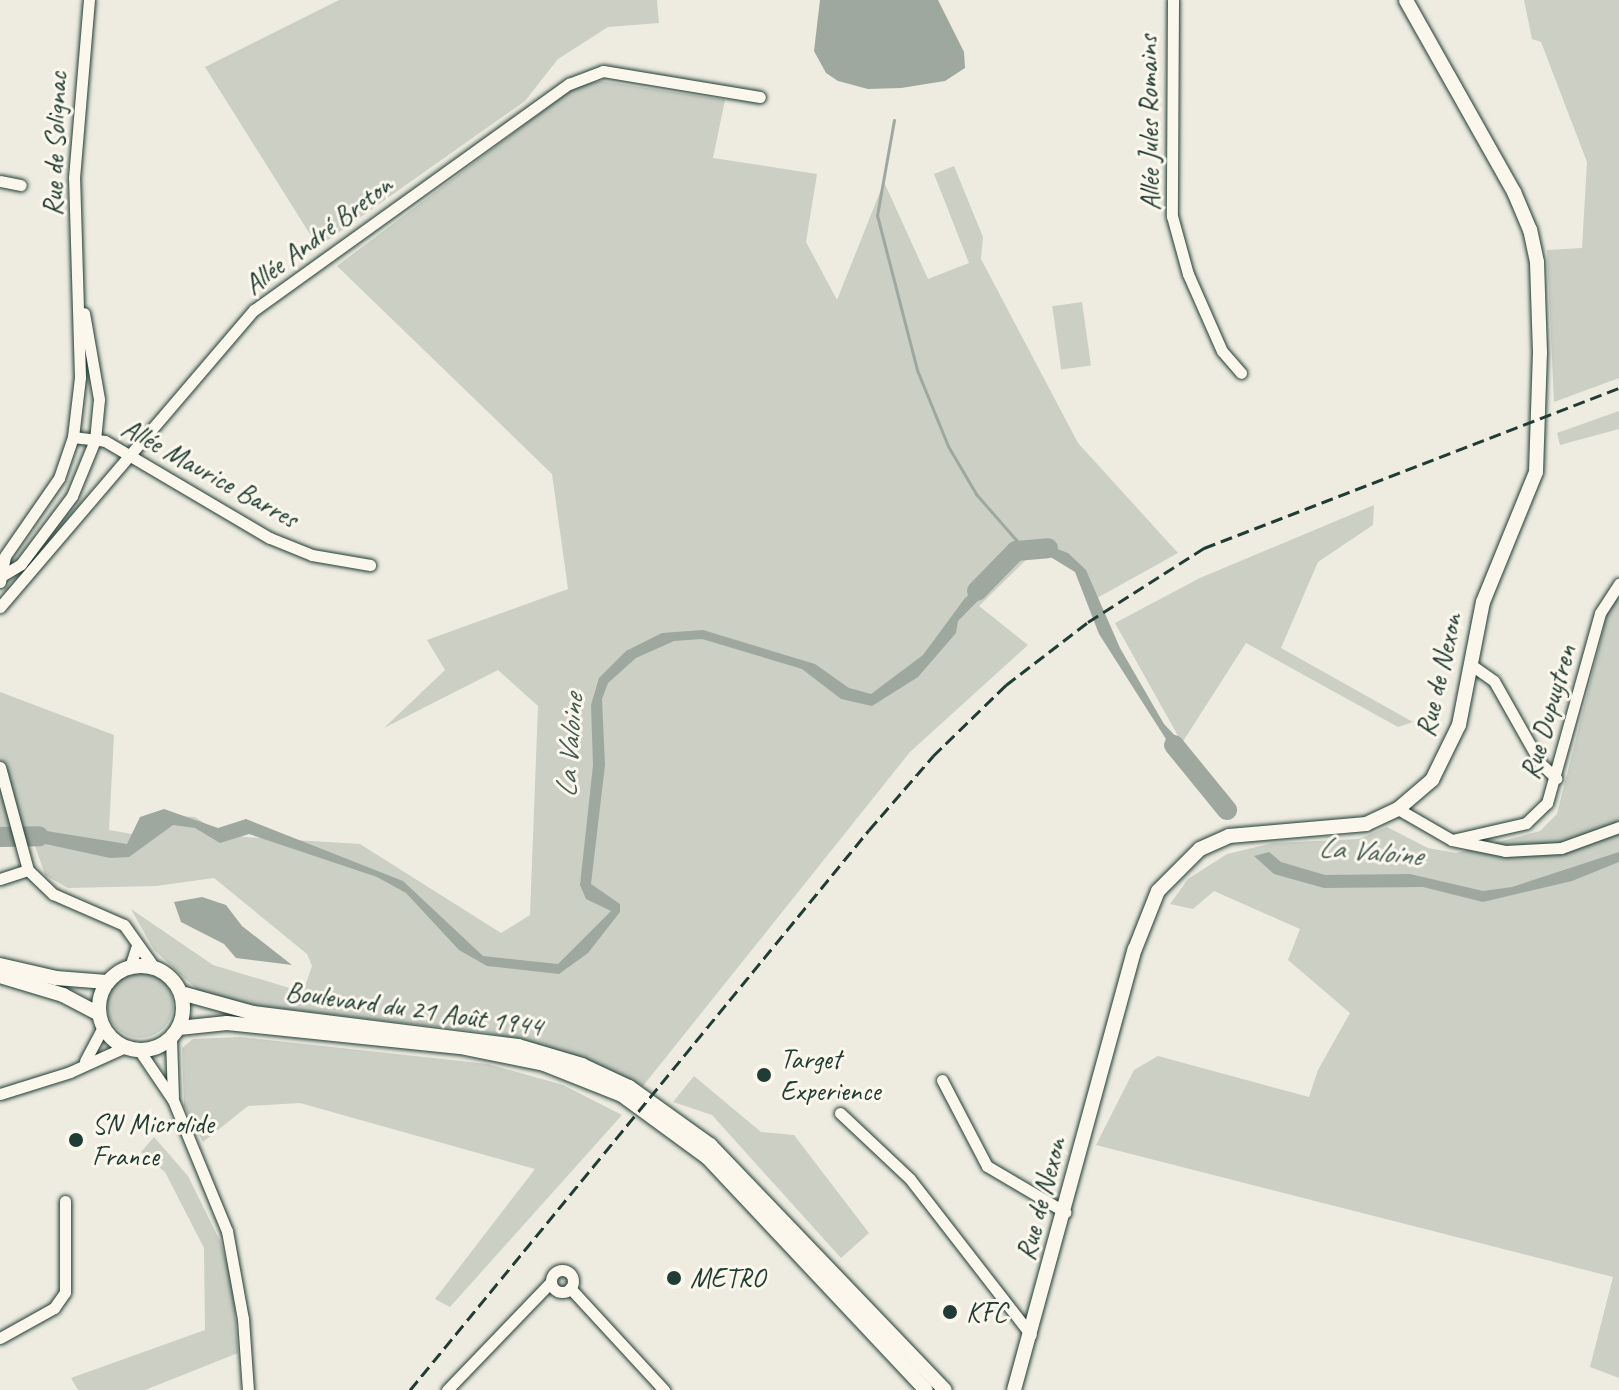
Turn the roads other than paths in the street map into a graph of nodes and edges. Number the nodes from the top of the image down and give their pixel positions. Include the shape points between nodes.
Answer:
1 (89, 0) edge
2 (1173, 0) edge
3 (1406, 0) edge
4 (760, 97) dead end
5 (0, 181) edge
6 (21, 185) dead end
7 (79, 291) junction
8 (1241, 373) dead end
9 (73, 437) junction
10 (95, 440) junction
11 (129, 457) junction
12 (370, 565) dead end
13 (1, 576) edge
14 (1619, 584) edge
15 (0, 607) edge
16 (1470, 664) junction
17 (0, 767) edge
18 (1556, 778) junction
19 (1398, 809) junction
20 (1619, 827) edge
21 (1452, 840) junction
22 (28, 870) junction
23 (0, 879) edge
24 (137, 945) junction
25 (0, 965) edge
26 (130, 967) junction
27 (154, 967) junction
28 (0, 976) edge
29 (107, 982) junction
30 (181, 993) junction
31 (101, 1020) junction
32 (175, 1033) junction
33 (132, 1048) junction
34 (77, 1069) junction
35 (942, 1080) dead end
36 (0, 1094) edge
37 (173, 1100) junction
38 (840, 1113) dead end
39 (65, 1201) dead end
40 (1065, 1212) junction
41 (551, 1282) junction
42 (570, 1288) junction
43 (1031, 1335) junction
44 (0, 1338) edge
45 (1020, 1374) junction
46 (248, 1390) edge
47 (447, 1390) edge
48 (664, 1390) edge
49 (926, 1390) edge
50 (945, 1390) edge
51 (1014, 1390) edge
52 (1020, 1390) edge

1 - 7 street, Rue de Solignac via 74,178
2 - 8 street, Allée Jules Romains via 1172,216 1188,274 1222,351
3 - 16 main road, Rue de Nexon via 1514,192 1537,262 1541,402 1536,472 1483,602
4 - 11 street, Allée André Breton via 603,71 569,84 254,310
5 - 6 street
7 - 9 street, Rue de Solignac via 80,377
7 - 10 street, Rue de Solignac via 99,399
9 - 10 street, Allée Maurice Barres
9 - 13 street, Rue de Solignac via 59,478 5,556
10 - 11 street, Allée Maurice Barres
10 - 13 street, Rue de Solignac via 72,496 21,564
11 - 12 street, Allée Maurice Barres via 270,538 312,555
11 - 15 street, Allée André Breton
14 - 18 street, Rue Dupuytren via 1600,613
16 - 18 street via 1494,681 1541,764
16 - 19 main road, Rue de Nexon via 1459,725 1442,766
17 - 22 street
18 - 21 street, Rue Dupuytren via 1547,803 1526,823
19 - 21 street
19 - 40 main road, Rue de Nexon via 1352,827 1229,836 1175,868 1145,917
20 - 21 street via 1561,848 1505,851
22 - 23 street
22 - 24 street via 53,894 112,916
24 - 26 street
24 - 27 street
25 - 29 main road via 56,978
26 - 27 main road
26 - 29 main road
27 - 30 main road
28 - 31 main road via 63,995
29 - 31 main road
30 - 32 main road
30 - 50 main road, Boulevard du 21 Août 1944 via 242,1012 518,1046 629,1087 710,1145
31 - 33 main road
31 - 34 street via 96,1048
32 - 33 main road
32 - 37 street
32 - 49 main road, Boulevard du 21 Août 1944 via 227,1023 474,1049 544,1064 622,1095 708,1158
33 - 34 street
33 - 37 street
34 - 36 street
35 - 40 street via 987,1166
37 - 46 street via 227,1231 243,1319
38 - 43 street via 910,1179
39 - 44 street via 65,1292 54,1308
40 - 43 main road, Rue de Nexon
41 - 42 street via 558,1291
41 - 42 street via 555,1272 565,1270 572,1277
41 - 47 street
42 - 48 street
43 - 45 main road, Rue de Nexon
45 - 51 main road, Rue de Nexon
45 - 52 main road, Rue de Nexon

